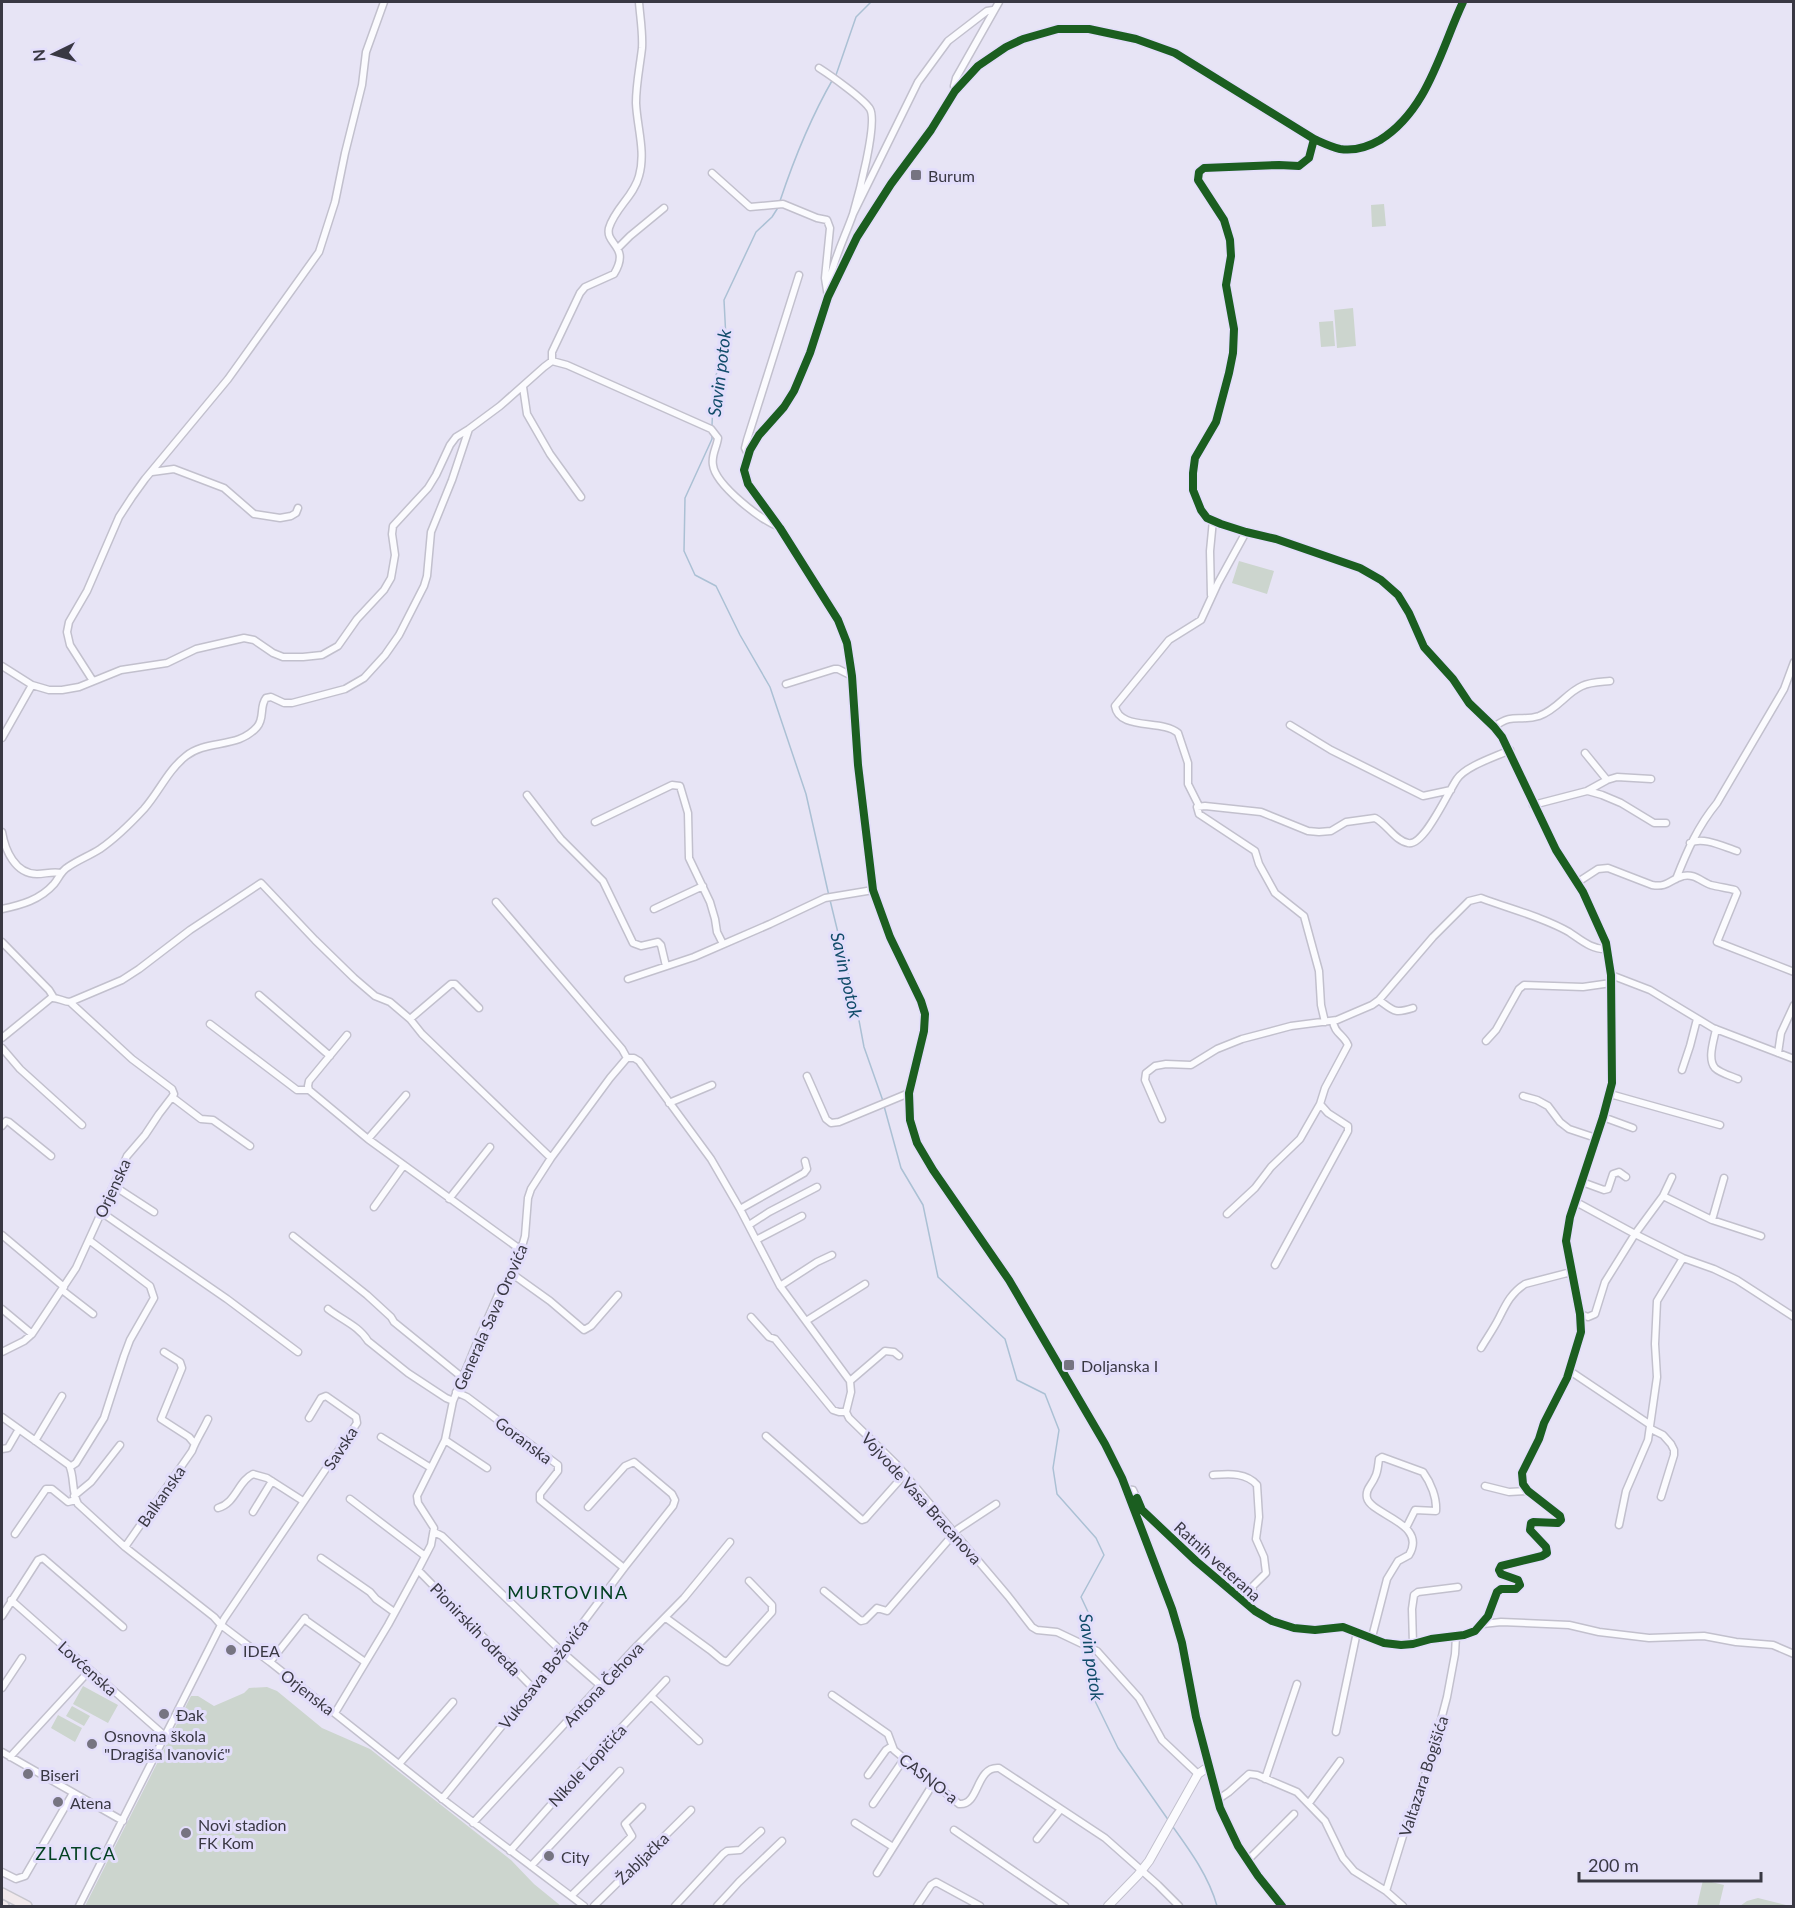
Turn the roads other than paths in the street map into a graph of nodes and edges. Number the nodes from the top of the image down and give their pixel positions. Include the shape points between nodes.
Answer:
1 (384, 2) edge
2 (639, 2) edge
3 (999, 2) edge
4 (1463, 2) edge
5 (993, 10) junction
6 (819, 68) dead end
7 (956, 91) junction
8 (1314, 140) junction
9 (712, 173) dead end
10 (664, 208) dead end
11 (853, 213) junction
12 (618, 248) junction
13 (799, 275) dead end
14 (832, 288) junction
15 (828, 297) junction
16 (552, 362) junction
17 (523, 387) junction
18 (470, 429) junction
19 (748, 454) junction
20 (151, 472) junction
21 (582, 497) dead end
22 (298, 508) dead end
23 (1213, 520) junction
24 (780, 528) junction
25 (1246, 532) junction
26 (1211, 596) junction
27 (1794, 662) edge
28 (2, 666) edge
29 (852, 676) junction
30 (93, 681) junction
31 (1610, 681) dead end
32 (786, 684) dead end
33 (32, 685) junction
34 (1290, 725) dead end
35 (1494, 727) junction
36 (2, 738) edge
37 (1510, 750) junction
38 (1585, 753) dead end
39 (1651, 778) dead end
40 (1607, 780) junction
41 (1451, 790) junction
42 (1587, 791) junction
43 (527, 795) dead end
44 (1533, 805) junction
45 (1199, 806) junction
46 (595, 822) dead end
47 (1666, 823) dead end
48 (2, 832) edge
49 (1690, 844) junction
50 (1737, 851) dead end
51 (61, 873) junction
52 (1676, 879) junction
53 (1578, 882) junction
54 (703, 886) junction
55 (873, 890) junction
56 (496, 902) dead end
57 (2, 909) edge
58 (654, 909) dead end
59 (2, 942) edge
60 (723, 944) junction
61 (1607, 949) junction
62 (666, 966) junction
63 (1794, 972) edge
64 (1611, 975) junction
65 (628, 979) dead end
66 (1611, 983) junction
67 (259, 996) dead end
68 (54, 998) junction
69 (1379, 1000) junction
70 (70, 1002) junction
71 (1794, 1005) edge
72 (479, 1008) dead end
73 (1413, 1008) dead end
74 (410, 1019) junction
75 (1697, 1019) junction
76 (1325, 1022) junction
77 (1333, 1022) junction
78 (210, 1024) dead end
79 (1716, 1029) junction
80 (347, 1035) dead end
81 (2, 1038) edge
82 (1485, 1041) dead end
83 (2, 1048) edge
84 (1778, 1053) junction
85 (330, 1056) junction
86 (627, 1058) junction
87 (1794, 1059) edge
88 (1682, 1070) dead end
89 (807, 1076) dead end
90 (1738, 1079) dead end
91 (712, 1085) dead end
92 (309, 1090) junction
93 (909, 1093) junction
94 (1610, 1094) junction
95 (406, 1095) dead end
96 (1523, 1096) dead end
97 (172, 1097) junction
98 (669, 1103) junction
99 (1320, 1104) junction
100 (1603, 1117) junction
101 (1162, 1119) dead end
102 (82, 1125) dead end
103 (1720, 1125) dead end
104 (2, 1126) edge
105 (1633, 1128) dead end
106 (1596, 1138) junction
107 (368, 1139) junction
108 (250, 1146) dead end
109 (490, 1147) dead end
110 (51, 1156) dead end
111 (551, 1158) junction
112 (805, 1161) dead end
113 (404, 1165) junction
114 (1626, 1177) dead end
115 (1672, 1177) dead end
116 (1724, 1178) dead end
117 (1582, 1182) junction
118 (114, 1186) junction
119 (816, 1188) dead end
120 (1663, 1196) junction
121 (449, 1199) junction
122 (1576, 1202) junction
123 (374, 1207) dead end
124 (740, 1209) junction
125 (101, 1212) junction
126 (154, 1212) dead end
127 (1227, 1215) dead end
128 (802, 1216) dead end
129 (1712, 1220) junction
130 (749, 1225) junction
131 (1635, 1234) junction
132 (2, 1235) edge
133 (292, 1236) dead end
134 (1761, 1236) dead end
135 (88, 1240) junction
136 (756, 1240) junction
137 (521, 1250) junction
138 (832, 1255) dead end
139 (1683, 1258) junction
140 (1275, 1265) dead end
141 (1572, 1272) junction
142 (511, 1273) junction
143 (865, 1284) dead end
144 (780, 1286) junction
145 (63, 1288) junction
146 (618, 1295) dead end
147 (2, 1309) edge
148 (328, 1309) dead end
149 (93, 1314) dead end
150 (1580, 1314) junction
151 (750, 1317) dead end
152 (1794, 1317) edge
153 (806, 1321) junction
154 (32, 1334) junction
155 (1481, 1348) dead end
156 (2, 1352) edge
157 (164, 1352) dead end
158 (298, 1352) dead end
159 (899, 1356) dead end
160 (1570, 1371) junction
161 (462, 1378) junction
162 (850, 1381) junction
163 (456, 1392) junction
164 (62, 1396) dead end
165 (453, 1401) junction
166 (846, 1412) junction
167 (2, 1417) edge
168 (309, 1418) dead end
169 (208, 1419) dead end
170 (1649, 1424) junction
171 (19, 1429) junction
172 (766, 1436) dead end
173 (381, 1437) dead end
174 (445, 1440) junction
175 (35, 1441) junction
176 (194, 1443) junction
177 (120, 1445) dead end
178 (2, 1449) edge
179 (70, 1467) junction
180 (431, 1468) junction
181 (487, 1468) dead end
182 (904, 1474) junction
183 (1213, 1475) dead end
184 (272, 1482) junction
185 (1485, 1486) dead end
186 (1126, 1489) junction
187 (1528, 1491) junction
188 (1660, 1497) dead end
189 (75, 1498) junction
190 (350, 1499) dead end
191 (303, 1501) junction
192 (996, 1504) dead end
193 (588, 1507) dead end
194 (218, 1508) dead end
195 (253, 1512) dead end
196 (1619, 1525) dead end
197 (1406, 1528) junction
198 (435, 1532) junction
199 (955, 1533) junction
200 (15, 1534) dead end
201 (730, 1542) dead end
202 (125, 1547) junction
203 (425, 1556) junction
204 (321, 1558) dead end
205 (624, 1568) junction
206 (418, 1570) junction
207 (749, 1581) dead end
208 (1458, 1587) dead end
209 (824, 1591) dead end
210 (11, 1600) junction
211 (1250, 1607) junction
212 (394, 1612) junction
213 (2, 1616) edge
214 (666, 1618) junction
215 (1482, 1624) junction
216 (221, 1625) junction
217 (123, 1627) dead end
218 (1357, 1632) junction
219 (1456, 1636) junction
220 (1372, 1637) junction
221 (1413, 1644) junction
222 (561, 1651) junction
223 (1794, 1654) edge
224 (22, 1658) dead end
225 (270, 1662) junction
226 (365, 1662) junction
227 (90, 1670) junction
228 (666, 1680) dead end
229 (1297, 1684) dead end
230 (601, 1686) junction
231 (2, 1688) edge
232 (533, 1688) junction
233 (832, 1695) dead end
234 (652, 1697) junction
235 (453, 1702) dead end
236 (335, 1713) junction
237 (1336, 1732) dead end
238 (165, 1736) junction
239 (699, 1741) dead end
240 (892, 1746) junction
241 (4, 1756) edge
242 (904, 1759) junction
243 (1340, 1761) dead end
244 (399, 1764) junction
245 (1208, 1767) junction
246 (620, 1771) dead end
247 (1198, 1774) junction
248 (868, 1775) dead end
249 (1265, 1779) junction
250 (933, 1784) junction
251 (73, 1793) junction
252 (442, 1799) junction
253 (1217, 1800) junction
254 (1309, 1803) junction
255 (873, 1804) dead end
256 (642, 1807) dead end
257 (691, 1809) dead end
258 (1061, 1809) junction
259 (1294, 1814) dead end
260 (123, 1821) junction
261 (473, 1823) junction
262 (855, 1824) dead end
263 (954, 1830) dead end
264 (761, 1831) dead end
265 (1037, 1839) dead end
266 (782, 1841) dead end
267 (893, 1847) junction
268 (510, 1851) junction
269 (1247, 1861) junction
270 (531, 1866) junction
271 (1142, 1870) junction
272 (2, 1872) edge
273 (877, 1873) dead end
274 (1386, 1891) junction
275 (2, 1893) edge
276 (571, 1896) junction
277 (27, 1906) edge
278 (79, 1906) edge
279 (584, 1906) edge
280 (594, 1906) edge
281 (675, 1906) edge
282 (717, 1906) edge
283 (917, 1906) edge
284 (980, 1906) edge
285 (1065, 1906) edge
286 (1108, 1906) edge
287 (1179, 1906) edge
288 (1282, 1906) edge
289 (1403, 1906) edge

1 - 20 street via 366,52 336,202 321,249 228,379
2 - 12 street via 642,49 636,99 642,161 639,179 609,229
3 - 5 street
4 - 8 street via 1423,96 1396,129 1374,144 1355,149 1339,149
5 - 7 street via 956,78
5 - 11 street via 948,41 930,64
6 - 11 street via 869,108 871,115 869,149
7 - 8 street via 990,57 1023,39 1058,29 1089,29 1136,39 1175,53
7 - 14 street via 864,225
8 - 23 street via 1309,158 1299,166 1204,168 1199,172 1198,180 1224,220 1230,240 1226,285 1234,329 1233,353 1216,422 1195,458 1193,473 1193,490 1201,510
9 - 15 street via 750,207 780,204 830,223 825,278
10 - 12 street
11 - 14 street via 833,265
12 - 16 street via 621,258 614,274 585,286 580,293 552,352
13 - 19 street via 747,440
14 - 15 street
15 - 19 street via 794,391
16 - 17 street
16 - 24 street via 713,430 718,441 712,463 717,476 740,501
17 - 18 street
17 - 21 street via 527,414
18 - 30 street via 456,437 428,488 393,526 395,555 391,578 331,651 283,657 244,638
18 - 51 street via 431,532 427,576 419,597 399,635 374,668 356,683 330,694 292,703 266,698 263,718 249,735 188,754 123,830
19 - 24 street via 746,479
20 - 22 street via 174,469 224,488 254,514 280,518 291,516
20 - 30 street via 119,517 68,627 70,645
23 - 25 street
23 - 26 street via 1209,551
24 - 29 street via 843,631
25 - 26 street
25 - 35 street via 1360,568 1381,580 1398,595 1424,647 1453,679 1468,703
26 - 45 street via 1201,620 1169,640 1115,706 1120,717 1127,720 1167,726 1178,733 1188,763 1188,784
27 - 49 street via 1784,689
28 - 33 street
29 - 32 street via 834,669
29 - 55 street
30 - 33 street via 62,690
31 - 35 street via 1580,687 1539,716 1508,718
33 - 36 street
34 - 41 street via 1423,796
35 - 37 street
37 - 41 street via 1463,772
37 - 44 street
38 - 40 street
39 - 40 street
40 - 42 street
41 - 45 street via 1436,817 1412,844 1401,840 1375,818 1346,822 1331,831 1319,832 1261,812
42 - 44 street
42 - 47 street via 1621,803 1654,823
43 - 62 street via 561,839 603,881 633,943 641,946 658,942
44 - 53 street
45 - 76 street via 1199,814 1255,851 1275,893 1304,916 1319,971
46 - 54 street via 660,791 680,786 687,806 689,855
48 - 51 street via 10,857 24,870 35,874
49 - 50 street via 1703,841
49 - 52 street
51 - 57 street via 39,896
52 - 53 street via 1659,886 1603,868
52 - 63 street via 1689,876 1736,891 1717,942
53 - 61 street
54 - 58 street
54 - 60 street
55 - 60 street via 825,898
55 - 93 street via 925,1014
56 - 86 street
59 - 68 street
60 - 62 street
61 - 64 street
61 - 69 street via 1592,947 1559,927 1478,898 1433,938
62 - 65 street
64 - 66 street
64 - 75 street via 1650,990
66 - 82 street via 1583,987 1524,985
66 - 94 street
67 - 85 street
68 - 70 street
68 - 81 street
69 - 73 street via 1394,1012
69 - 77 street
70 - 74 street via 122,980 261,883 360,983
70 - 97 street via 127,1055 172,1089
71 - 84 street via 1781,1033
72 - 74 street via 455,984 450,984
74 - 111 street
75 - 79 street
75 - 88 street
76 - 77 street
76 - 101 street via 1242,1039 1191,1065 1155,1066 1146,1073 1145,1080
77 - 99 street via 1348,1045
78 - 92 street via 297,1090
79 - 84 street
79 - 90 street via 1714,1067
80 - 85 street
83 - 102 street
84 - 87 street
85 - 92 street via 309,1081
86 - 98 street via 637,1059
86 - 111 street, Generala Sava Orovića
89 - 93 street via 831,1123
91 - 98 street
92 - 107 street
93 - 186 street via 910,1120 921,1150 1009,1280 1105,1444
94 - 100 street
94 - 103 street
95 - 107 street
96 - 106 street via 1548,1107 1569,1129
97 - 108 street via 201,1119 213,1120
97 - 118 street, Orjenska via 131,1150
98 - 124 street via 711,1159
99 - 127 street via 1300,1138
99 - 140 street via 1348,1126 1348,1131
100 - 105 street
100 - 106 street
104 - 110 street via 9,1122
106 - 117 street
107 - 113 street
109 - 121 street
111 - 137 street, Generala Sava Orovića via 529,1194
112 - 124 street via 804,1173
113 - 121 street
113 - 123 street
114 - 117 street via 1619,1172 1613,1174 1604,1190
115 - 120 street
116 - 129 street
117 - 122 street
118 - 125 street, Orjenska
118 - 126 street
119 - 130 street
120 - 129 street
120 - 131 street
121 - 137 street
122 - 131 street
122 - 141 street via 1566,1241
124 - 130 street
125 - 135 street, Orjenska
125 - 158 street
128 - 136 street
129 - 134 street
130 - 136 street
131 - 139 street
131 - 150 street via 1605,1282 1595,1314
132 - 145 street
133 - 161 street
135 - 145 street, Orjenska
135 - 179 street via 150,1286 154,1298 130,1340 104,1418
136 - 144 street
137 - 142 street, Generala Sava Orovića
138 - 144 street
139 - 152 street via 1737,1280
139 - 170 street via 1655,1308 1657,1377
141 - 150 street
141 - 155 street via 1525,1284 1514,1292
142 - 146 street via 584,1330
142 - 161 street, Generala Sava Orovića
143 - 153 street
144 - 153 street
145 - 149 street
145 - 154 street, Orjenska
147 - 154 street
148 - 165 street via 408,1373
150 - 160 street via 1581,1332
151 - 166 street, Vojvode Vasa Bracanova via 775,1339 833,1410
153 - 162 street
154 - 156 street, Orjenska
157 - 176 street via 182,1366 161,1419
159 - 162 street via 885,1351
160 - 170 street
160 - 187 street via 1523,1470 1522,1480
161 - 163 street, Generala Sava Orovića
162 - 166 street via 852,1392
163 - 165 street, Generala Sava Orovića
163 - 205 street, Goranska via 558,1465 558,1471 539,1495 540,1500
164 - 175 street
165 - 174 street, Generala Sava Orovića
166 - 182 street, Vojvode Vasa Bracanova
167 - 171 street
168 - 191 street, Savska via 326,1396 356,1417 357,1424
169 - 176 street, Balkanska
170 - 188 street via 1674,1450
170 - 196 street via 1648,1440 1626,1491
171 - 175 street
171 - 178 street via 8,1448
172 - 182 street via 862,1520
173 - 180 street
174 - 180 street, Generala Sava Orovića
174 - 181 street
175 - 179 street
176 - 202 street, Balkanska
177 - 189 street
179 - 189 street
180 - 198 street, Generala Sava Orovića via 417,1503
182 - 199 street, Vojvode Vasa Bracanova
183 - 211 street via 1244,1476 1257,1485 1256,1539 1266,1573 1253,1586
184 - 191 street
184 - 194 street via 250,1475 231,1501
184 - 195 street
185 - 187 street via 1509,1492
186 - 211 street, Ratnih veterana via 1134,1490 1142,1510
186 - 245 street via 1182,1643
187 - 215 street via 1561,1520 1531,1523 1530,1530 1548,1551 1500,1566 1501,1574 1518,1580 1520,1585 1497,1592
189 - 200 street via 68,1502 52,1489 46,1490
189 - 202 street, Orjenska via 86,1513
190 - 203 street
191 - 216 street, Savska
192 - 199 street
193 - 205 street, Vukosava Božovića via 625,1466 634,1462 673,1495 673,1506
197 - 197 street via 1368,1501 1367,1490 1382,1457 1424,1472 1436,1501 1436,1511 1415,1510
197 - 220 street via 1412,1550 1398,1561 1387,1579
198 - 203 street
198 - 222 street
199 - 209 street via 887,1611 877,1608 861,1621
199 - 247 street, Vojvode Vasa Bracanova via 1034,1629 1057,1632 1094,1649 1139,1698 1162,1740
201 - 214 street, Antona Čehova
202 - 216 street, Orjenska
203 - 206 street
204 - 212 street
205 - 222 street, Vukosava Božovića
206 - 212 street
206 - 232 street, Pionirskih odreda
207 - 214 street via 772,1605 772,1612 727,1662
208 - 221 street via 1414,1595
210 - 213 street
210 - 217 street via 43,1558
210 - 227 street, Lovćenska
211 - 218 street, Ratnih veterana via 1263,1617 1294,1628 1343,1627
212 - 226 street
214 - 230 street, Antona Čehova
215 - 219 street, Ratnih veterana
215 - 223 street, Ratnih veterana via 1569,1625 1649,1638 1704,1636 1773,1645
216 - 225 street, Orjenska
216 - 238 street, Savska
218 - 220 street, Ratnih veterana
218 - 237 street
219 - 221 street, Ratnih veterana
219 - 274 street, Valtazara Bogišića via 1452,1675 1430,1762
220 - 221 street, Ratnih veterana via 1384,1643
222 - 230 street
222 - 232 street, Vukosava Božovića
224 - 231 street
225 - 226 street via 304,1618
225 - 236 street, Orjenska
226 - 236 street
227 - 238 street, Lovćenska
227 - 241 street
228 - 234 street, Nikole Lopičića
229 - 249 street
230 - 261 street, Antona Čehova
232 - 252 street, Vukosava Božovića
233 - 240 street, CASNO-a via 885,1731
234 - 239 street
234 - 268 street, Nikole Lopičića
235 - 244 street
236 - 244 street, Orjenska
238 - 260 street, Savska
240 - 242 street, CASNO-a
240 - 248 street
241 - 251 street
242 - 250 street, CASNO-a
242 - 255 street
243 - 254 street
244 - 252 street, Orjenska
245 - 247 street
245 - 253 street
246 - 270 street
247 - 271 street
249 - 253 street via 1249,1774
249 - 254 street via 1291,1788
250 - 258 street, CASNO-a via 958,1803 966,1804 987,1772 996,1768
250 - 267 street
251 - 260 street
251 - 272 street via 25,1876 15,1879
252 - 261 street, Orjenska
253 - 269 street
254 - 274 street via 1325,1821 1354,1871
256 - 276 street via 625,1824 632,1836
257 - 280 street, Žabljačka
258 - 265 street
258 - 271 street, CASNO-a via 1105,1838
259 - 269 street
260 - 278 street, Savska
261 - 268 street, Orjenska
262 - 267 street
263 - 285 street
264 - 281 street via 740,1850 723,1854
266 - 282 street
267 - 273 street
268 - 270 street, Orjenska
269 - 288 street
270 - 276 street, Orjenska
271 - 286 street
271 - 287 street, CASNO-a
274 - 289 street
275 - 277 main road
276 - 279 street, Orjenska
283 - 284 street via 936,1882

